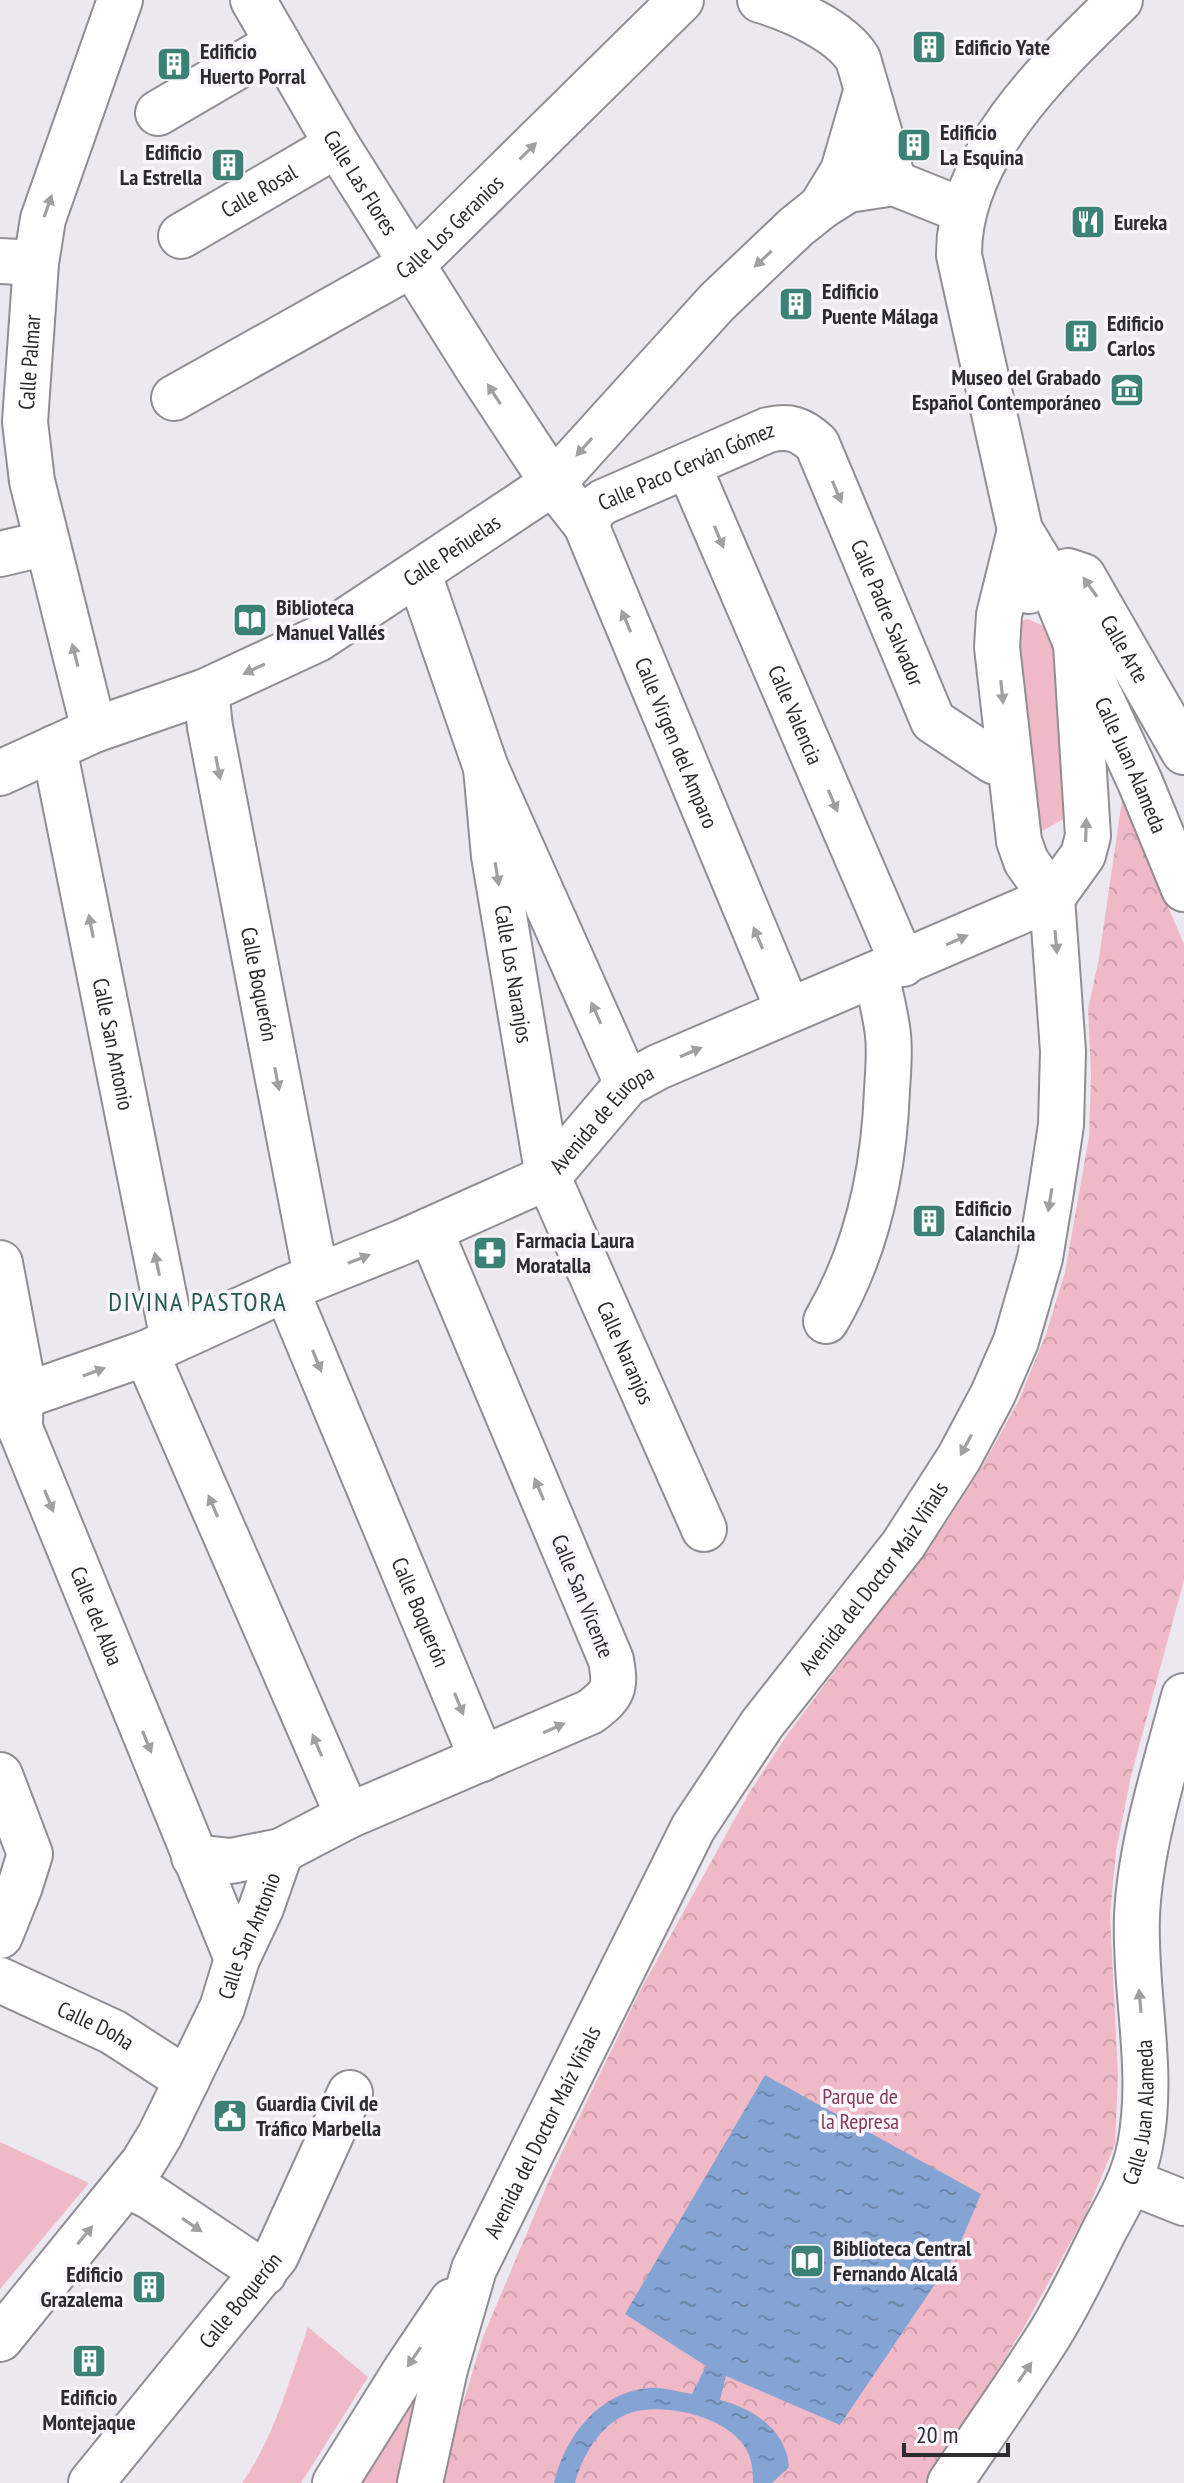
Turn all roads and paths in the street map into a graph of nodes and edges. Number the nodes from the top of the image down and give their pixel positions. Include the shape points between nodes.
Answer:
1 (120, 0) edge
2 (253, 0) edge
3 (681, 0) edge
4 (760, 0) edge
5 (1120, 0) edge
6 (278, 43) junction
7 (866, 92) junction
8 (158, 113) dead end
9 (337, 145) junction
10 (894, 183) junction
11 (821, 207) junction
12 (964, 211) junction
13 (181, 236) dead end
14 (18, 262) edge
15 (413, 264) junction
16 (174, 398) dead end
17 (797, 429) joint
18 (688, 465) junction
19 (553, 483) junction
20 (586, 525) junction
21 (1020, 530) junction
22 (47, 543) junction
23 (0, 554) edge
24 (419, 574) junction
25 (1049, 578) junction
26 (999, 615) junction
27 (1076, 644) junction
28 (206, 691) junction
29 (94, 730) junction
30 (54, 748) junction
31 (1184, 752) edge
32 (1010, 767) junction
33 (486, 768) junction
34 (0, 773) edge
35 (1184, 889) edge
36 (1052, 898) junction
37 (890, 969) junction
38 (788, 1010) junction
39 (627, 1084) junction
40 (548, 1177) junction
41 (430, 1230) junction
42 (0, 1263) edge
43 (301, 1283) junction
44 (826, 1321) dead end
45 (160, 1347) junction
46 (12, 1401) edge
47 (704, 1529) dead end
48 (1182, 1714) edge
49 (482, 1759) junction
50 (0, 1775) edge
51 (348, 1816) junction
52 (281, 1851) junction
53 (194, 1857) junction
54 (0, 1936) edge
55 (237, 1959) junction
56 (0, 1980) edge
57 (187, 2080) junction
58 (350, 2093) dead end
59 (1131, 2182) junction
60 (126, 2185) junction
61 (1184, 2203) edge
62 (474, 2269) junction
63 (264, 2273) junction
64 (0, 2339) edge
65 (91, 2483) edge
66 (335, 2483) edge
67 (420, 2483) edge
68 (950, 2483) edge

14 -> 1 street, Calle Palmar via 43,219
2 - 6 street, Calle Las Flores
15 -> 3 street, Calle Los Geranios
4 - 7 street via 810,20 851,47
5 - 12 street via 1016,111 991,149
6 - 8 street
6 - 9 street, Calle Las Flores
7 - 10 street
7 - 11 street, Calle Peñuelas via 843,171
9 - 13 street, Calle Rosal
9 - 15 street, Calle Las Flores
10 - 11 street, Calle Peñuelas via 848,190
10 - 12 street
11 -> 19 street, Calle Peñuelas via 717,302
12 - 21 street via 958,234 964,286
14 - 22 street, Calle Palmar via 27,461
15 - 16 street, Calle Los Geranios
19 -> 15 street, Calle Las Flores
17 - 18 street, Calle Paco Cerván Gómez via 768,430
17 -> 32 street, Calle Padre Salvador via 817,444 933,721
18 - 20 street, Calle Paco Cerván Gómez via 603,502
18 -> 37 street, Calle Valencia
19 - 20 street, Calle Virgen del Amparo
19 - 24 street, Calle Peñuelas
38 -> 20 street, Calle Virgen del Amparo
21 - 25 street, Calle Juan Alameda
21 - 26 street
22 - 23 street
29 -> 22 street, Calle Palmar
24 -> 28 street, Calle Peñuelas via 318,639
24 - 33 street, Calle Los Naranjos
25 - 26 street
25 - 27 street, Calle Juan Alameda
31 -> 25 street, Calle Arte via 1083,576 1068,571
26 -> 32 street via 997,647
27 - 35 street, Calle Juan Alameda
36 -> 27 street via 1083,855 1088,836
28 - 29 street, Calle Peñuelas
28 -> 43 street, Calle Boquerón
29 - 30 street, Calle Peñuelas
30 - 34 street, Calle Peñuelas
45 -> 30 street, Calle San Antonio
32 - 36 street via 1019,841
39 -> 33 street, Calle Los Naranjos
33 -> 40 street, Calle Los Naranjos via 494,856
37 -> 36 street, Avenida de Europa
36 -> 62 street, Avenida del Doctor Maíz Viñals via 1063,1051 1061,1125 1040,1258 1016,1341 959,1458 903,1545 762,1724 693,1828
37 - 38 street, Avenida de Europa
37 - 44 street, Calle Valencia via 885,1138 877,1186 856,1260
39 -> 38 street, Avenida de Europa
39 - 40 street, Avenida de Europa
40 - 41 street, Avenida de Europa
40 - 47 street, Calle Naranjos
43 -> 41 street, Avenida de Europa
49 -> 41 street, Calle San Vicente via 590,1712 609,1698 615,1680
42 - 46 street, Calle del Alba
43 - 45 street, Avenida de Europa
43 -> 49 street, Calle Boquerón
46 -> 45 street, Avenida de Europa
51 -> 45 street, Calle San Antonio
46 -> 53 street, Calle del Alba
59 -> 48 street, Calle Juan Alameda via 1145,2104 1137,1970 1141,1874
49 - 51 street, Calle San Vicente
50 - 54 street via 30,1854
51 - 52 street, Calle San Antonio
52 - 53 street, Calle San Antonio via 231,1861
52 - 55 street, Calle San Antonio
53 - 55 street, Calle del Alba
55 - 57 street, Calle San Antonio via 222,2008
56 - 57 street, Calle Doha via 113,2032
57 - 60 street, Calle San Antonio via 160,2135
58 - 63 street, Calle Boquerón
59 - 61 street
68 -> 59 street, Calle Juan Alameda via 1049,2335
60 -> 63 street
64 -> 60 street, Calle San Antonio
62 -> 66 street
62 - 67 street, Avenida del Doctor Maíz Viñals
63 - 65 street, Calle Boquerón

